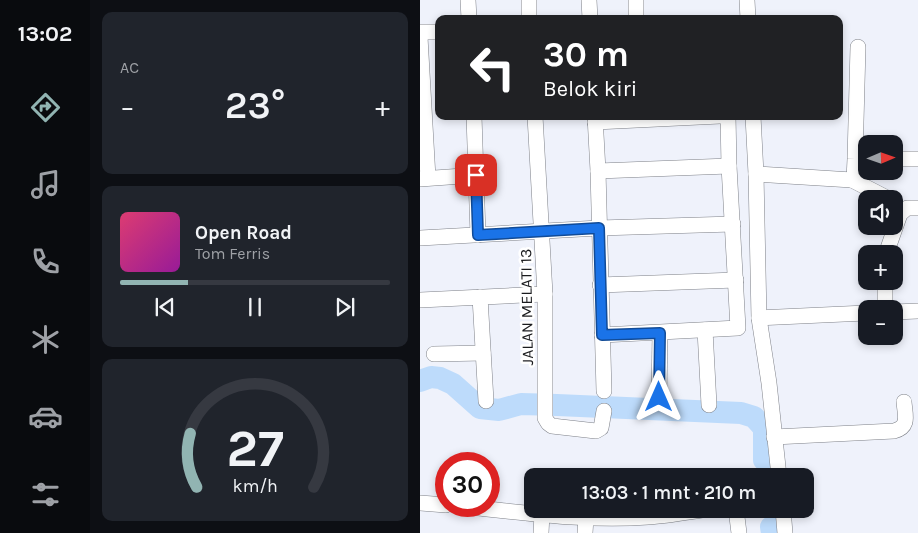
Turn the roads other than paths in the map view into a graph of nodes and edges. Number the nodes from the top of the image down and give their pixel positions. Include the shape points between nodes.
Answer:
1 (468, 0) edge
2 (529, 0) edge
3 (589, 0) edge
4 (636, 0) edge
5 (747, 0) edge
6 (469, 15) edge
7 (529, 15) edge
8 (590, 15) edge
9 (636, 15) edge
10 (748, 15) edge
11 (420, 32) edge
12 (435, 32) edge
13 (420, 37) edge
14 (858, 47) dead end
15 (474, 120) edge
16 (535, 120) edge
17 (595, 120) edge
18 (728, 120) edge
19 (753, 120) edge
20 (860, 135) edge
21 (903, 159) edge
22 (918, 159) edge
23 (729, 166) junction
24 (858, 167) edge
25 (598, 171) junction
26 (756, 174) junction
27 (476, 175) junction
28 (424, 178) edge
29 (852, 180) junction
30 (871, 190) edge
31 (906, 206) edge
32 (733, 224) junction
33 (599, 228) junction
34 (541, 232) junction
35 (478, 235) junction
36 (420, 238) edge
37 (889, 245) edge
38 (736, 280) junction
39 (600, 285) junction
40 (545, 294) junction
41 (480, 297) junction
42 (420, 300) edge
43 (918, 311) edge
44 (903, 312) edge
45 (858, 313) edge
46 (759, 318) junction
47 (705, 330) junction
48 (660, 333) junction
49 (602, 335) junction
50 (483, 353) junction
51 (434, 354) dead end
52 (604, 391) dead end
53 (659, 397) dead end
54 (486, 401) dead end
55 (904, 402) dead end
56 (709, 405) dead end
57 (604, 411) dead end
58 (774, 437) junction
59 (778, 468) edge
60 (420, 503) edge
61 (435, 504) edge
62 (500, 510) edge
63 (524, 512) edge
64 (542, 518) edge
65 (558, 518) edge
66 (640, 518) edge
67 (737, 518) edge
68 (784, 518) edge
69 (585, 525) edge
70 (541, 533) edge
71 (739, 533) edge
72 (785, 533) edge

1 - 6 street
2 - 7 street
3 - 8 street
4 - 9 street
5 - 10 street
11 - 12 street
13 - 28 street
14 - 20 street
15 - 27 street
16 - 34 street, JALAN MELATI 13
17 - 25 street
18 - 23 street
19 - 26 street
21 - 22 street
23 - 25 street
23 - 32 street
24 - 29 street
25 - 33 street
26 - 29 street
26 - 46 street
27 - 28 street
27 - 35 street
29 - 30 street
31 - 37 street
32 - 33 street
32 - 38 street
33 - 34 street
33 - 39 street
34 - 35 street
34 - 40 street, JALAN MELATI 13
35 - 36 street
38 - 39 street
38 - 47 street via 738,328
39 - 49 street
40 - 41 street
40 - 57 street, JALAN MELATI 13 via 545,418 552,426 596,431 601,428
41 - 42 street
41 - 50 street
43 - 44 street
45 - 46 street
46 - 58 street
47 - 48 street
47 - 56 street
48 - 49 street
48 - 53 street
49 - 52 street
50 - 51 street
50 - 54 street
55 - 58 street via 906,421 900,430
58 - 59 street
60 - 61 street
62 - 63 street
64 - 70 street
65 - 69 street
66 - 69 street
67 - 71 street
68 - 72 street

